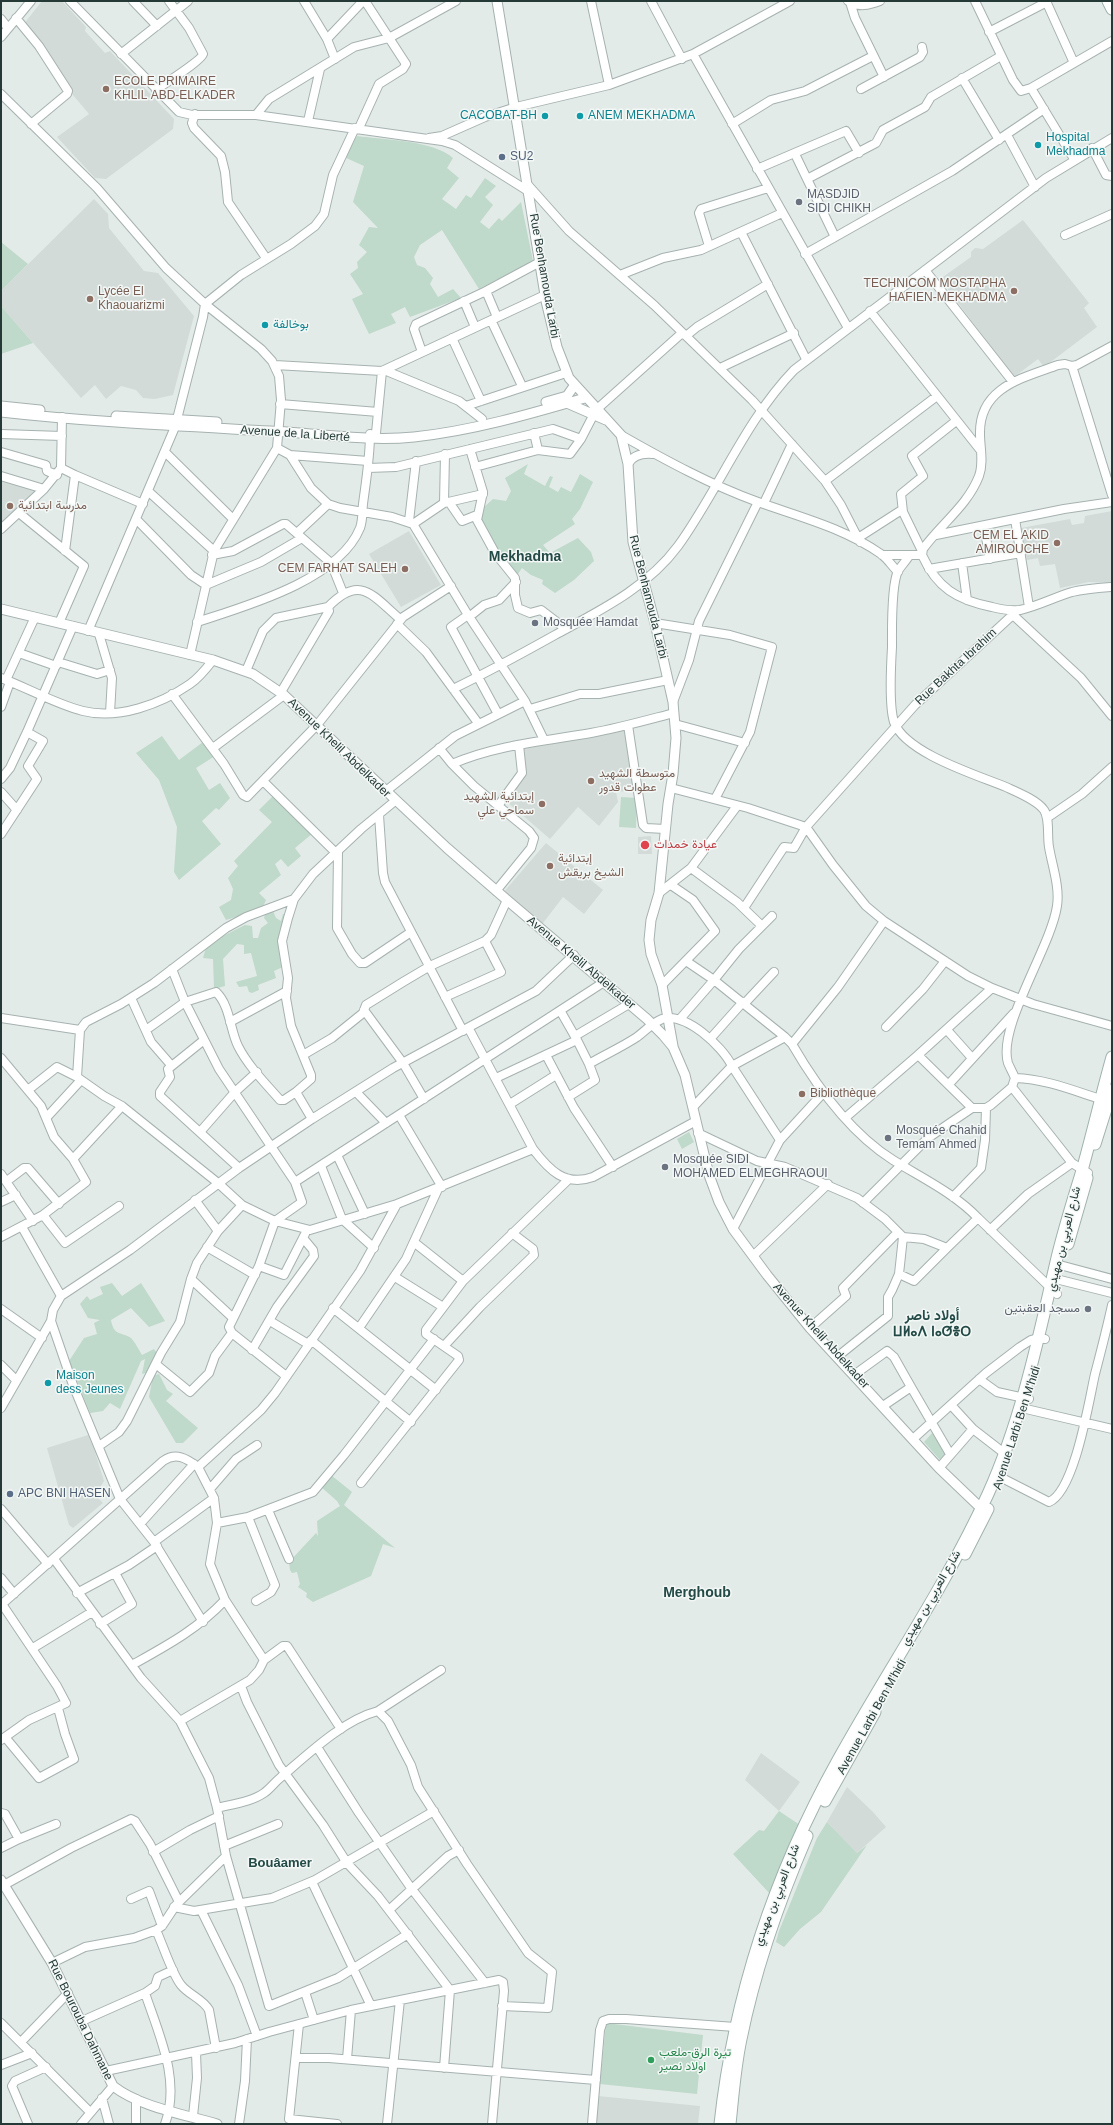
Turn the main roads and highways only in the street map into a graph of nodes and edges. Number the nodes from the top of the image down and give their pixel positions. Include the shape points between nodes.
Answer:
1 (1108, 1) edge
2 (1112, 9) edge
3 (1112, 1057) edge
4 (1110, 1074) edge
5 (1112, 1090) edge
6 (1085, 1171) junction
7 (1059, 1265) junction
8 (1054, 1292) junction
9 (1025, 1401) junction
10 (984, 1511) junction
11 (720, 2124) edge
12 (730, 2124) edge

1 - 2 main road
3 - 4 main road, شارع العربي بن مهيدي
4 - 6 main road, شارع العربي بن مهيدي via 1100,1099
5 - 6 main road
6 - 7 main road, شارع العربي بن مهيدي
7 - 8 main road, شارع العربي بن مهيدي
7 - 8 main road via 1060,1280
8 - 9 main road, شارع العربي بن مهيدي
9 - 10 main road, شارع العربي بن مهيدي
9 - 10 main road, Avenue Larbi Ben M'hidi via 1002,1478
10 - 11 main road, شارع العربي بن مهيدي via 836,1763 782,1876 735,2027 721,2099
10 - 12 main road, Avenue Larbi Ben M'hidi via 807,1838 758,1969 740,2045

